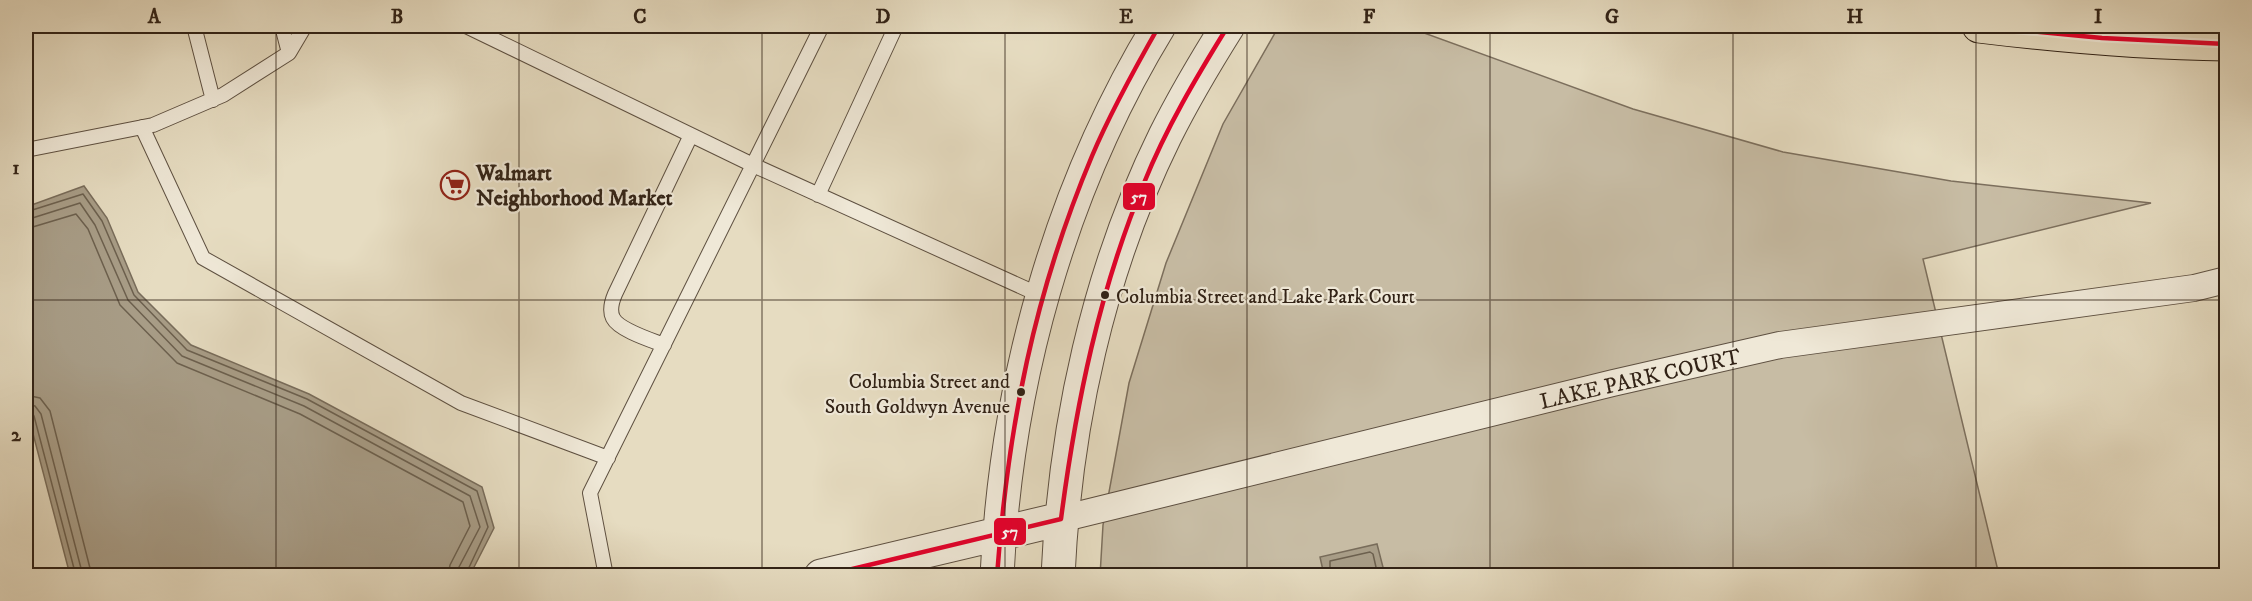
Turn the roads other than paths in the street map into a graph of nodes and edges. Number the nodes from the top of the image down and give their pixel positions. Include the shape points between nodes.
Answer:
1 (194, 26) edge
2 (282, 26) edge
3 (305, 26) edge
4 (466, 26) edge
5 (822, 26) edge
6 (896, 26) edge
7 (1159, 26) edge
8 (1228, 26) edge
9 (1979, 26) edge
10 (2222, 41) edge
11 (289, 53) junction
12 (213, 99) junction
13 (142, 127) junction
14 (691, 135) junction
15 (26, 150) edge
16 (753, 165) junction
17 (819, 195) junction
18 (2226, 280) edge
19 (1042, 296) junction
20 (664, 345) junction
21 (608, 458) junction
22 (1061, 519) junction
23 (999, 533) junction
24 (606, 576) edge
25 (821, 576) edge
26 (997, 576) edge
27 (1059, 576) edge

1 - 12 lane
2 - 11 lane
3 - 11 lane
4 - 14 lane
5 - 16 lane
6 - 17 lane
7 - 19 street via 1110,116
8 - 22 street via 1165,136 1117,254 1080,390
9 - 10 main road via 2131,41
11 - 12 lane
12 - 13 lane
13 - 15 lane
13 - 21 lane via 203,258 462,403
14 - 16 lane
14 - 20 lane via 611,305 613,318 622,327
16 - 17 lane
16 - 20 lane
17 - 19 lane
18 - 22 street, LAKE PARK COURT via 2194,288 1780,345
19 - 23 street via 1007,457
20 - 21 lane
21 - 24 lane via 591,493
22 - 23 street
22 - 27 street
23 - 25 street
23 - 26 street

